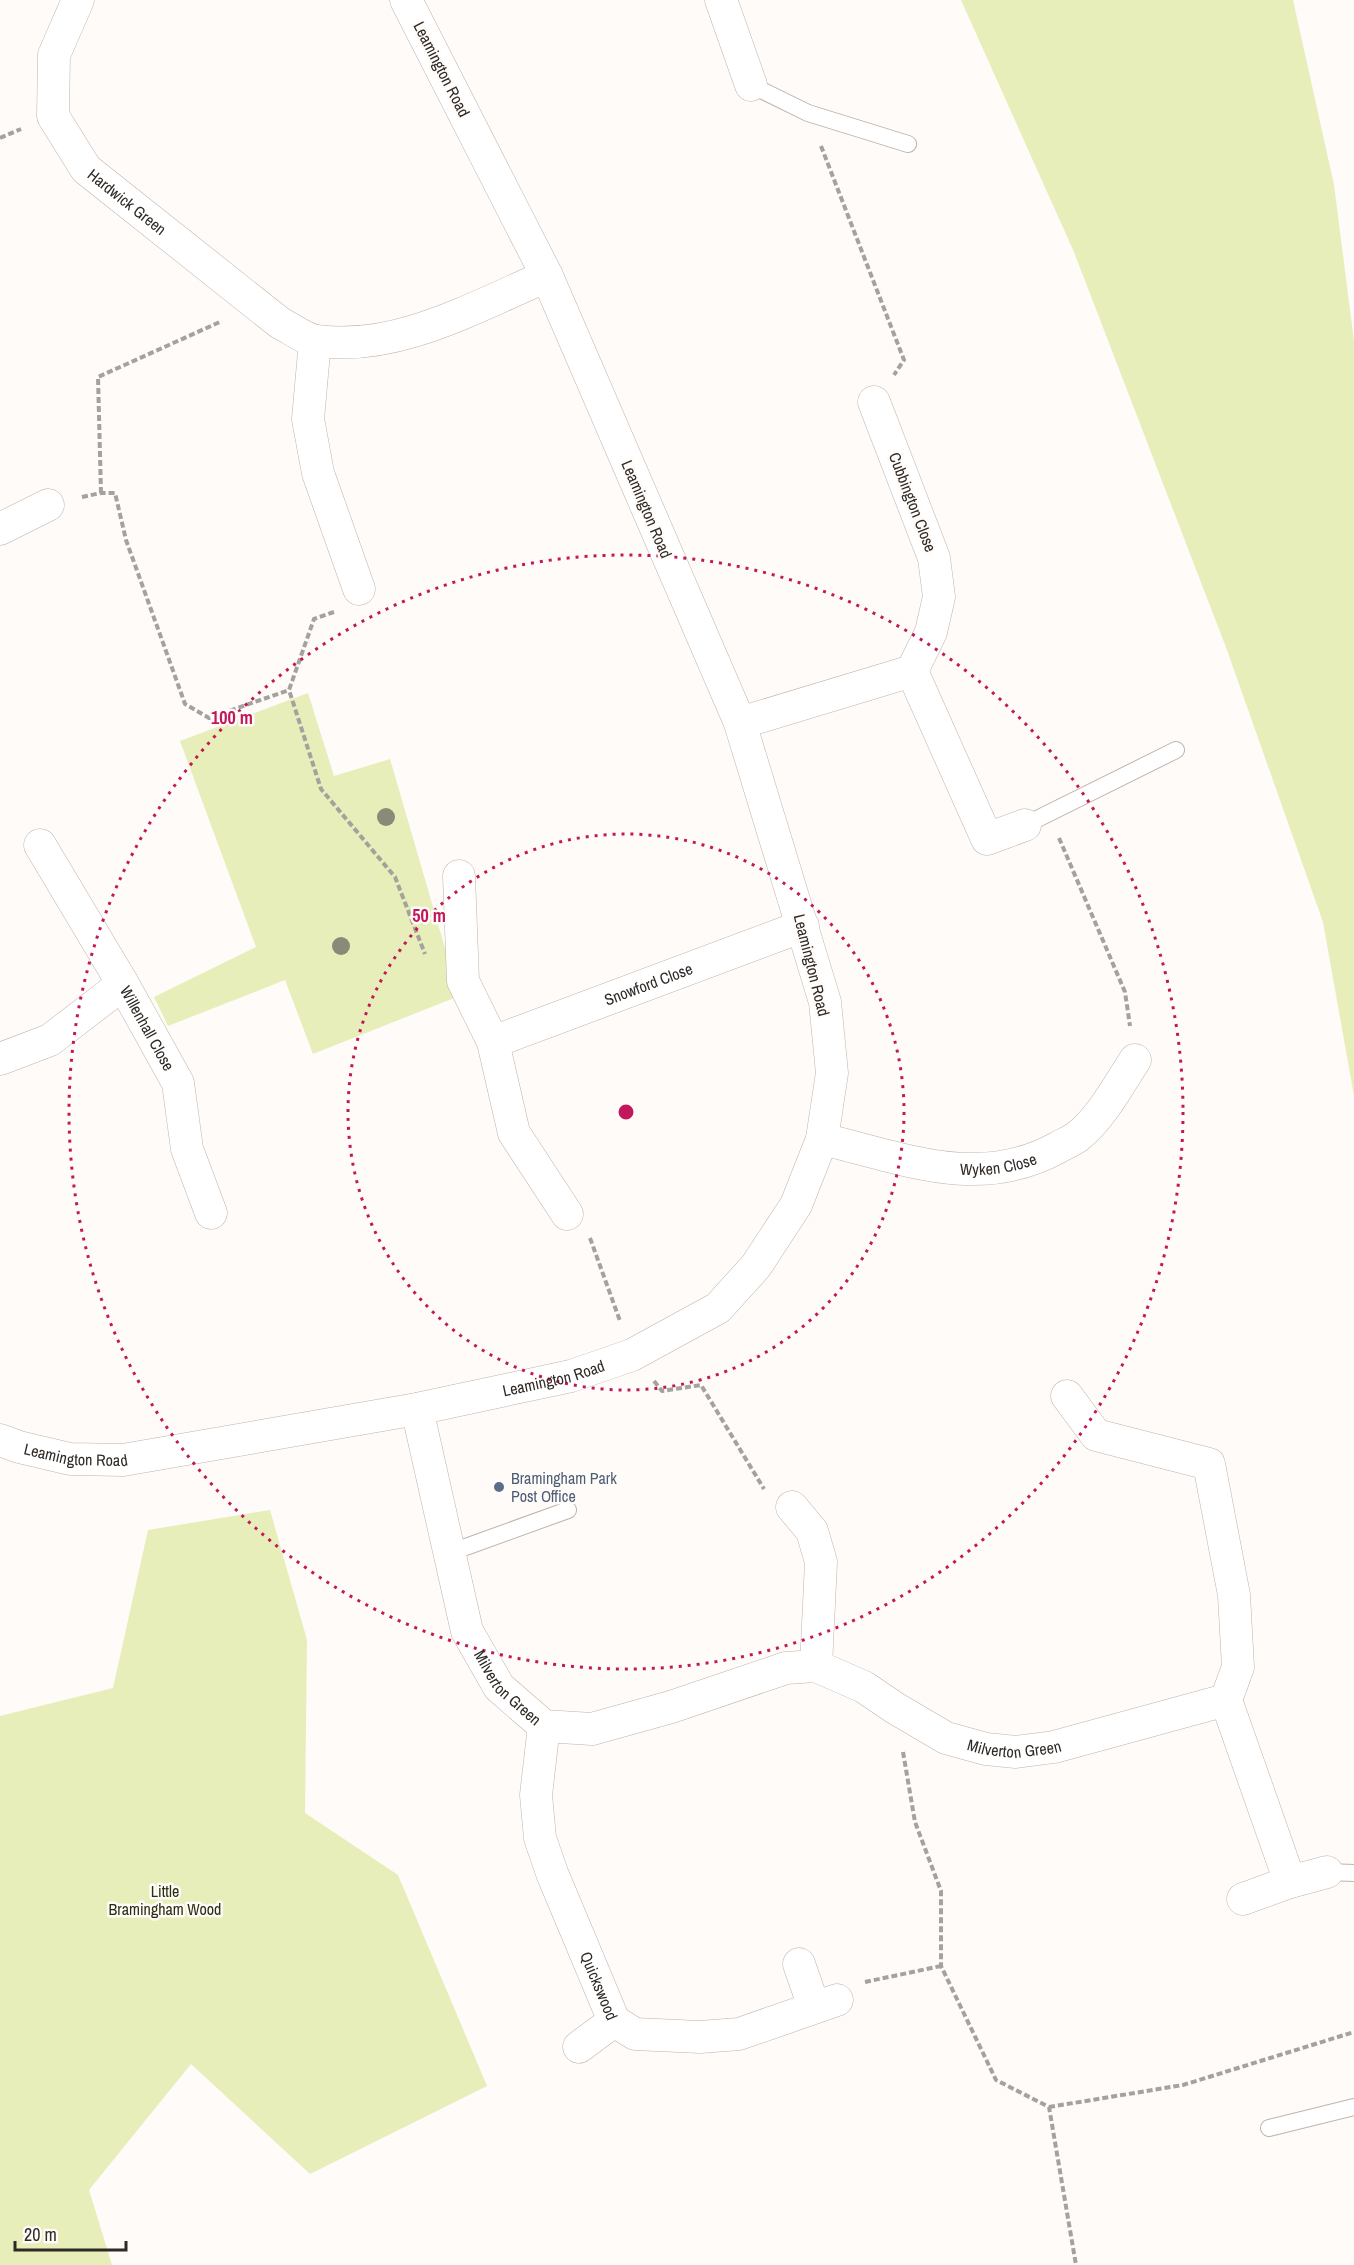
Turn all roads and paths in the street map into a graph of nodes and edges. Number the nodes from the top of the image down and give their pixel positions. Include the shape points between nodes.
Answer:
1 (78, 0) edge
2 (406, 0) edge
3 (721, 0) edge
4 (751, 85) joint
5 (808, 113) junction
6 (908, 144) dead end
7 (547, 276) junction
8 (258, 305) junction
9 (315, 341) junction
10 (874, 402) joint
11 (101, 493) junction
12 (48, 505) joint
13 (0, 529) edge
14 (358, 589) joint
15 (912, 671) junction
16 (289, 690) junction
17 (740, 723) junction
18 (1176, 750) dead end
19 (1036, 819) junction
20 (40, 845) dead end
21 (459, 876) dead end
22 (803, 926) junction
23 (426, 955) dead end
24 (123, 984) junction
25 (493, 1042) junction
26 (0, 1059) edge
27 (1135, 1060) joint
28 (822, 1138) junction
29 (211, 1213) dead end
30 (567, 1214) dead end
31 (1067, 1396) dead end
32 (417, 1409) junction
33 (0, 1440) edge
34 (792, 1508) dead end
35 (568, 1510) dead end
36 (449, 1553) junction
37 (816, 1666) junction
38 (1226, 1700) junction
39 (895, 1708) junction
40 (544, 1726) junction
41 (1341, 1872) edge
42 (1290, 1882) junction
43 (1243, 1899) dead end
44 (799, 1964) dead end
45 (941, 1966) junction
46 (826, 2004) junction
47 (614, 2020) junction
48 (1354, 2032) edge
49 (579, 2047) dead end
50 (1049, 2107) junction
51 (1354, 2107) edge
52 (1269, 2128) dead end
53 (1076, 2265) edge

1 - 8 street, Hardwick Green via 54,55 53,116 86,169
2 - 7 street, Leamington Road
3 - 4 street
4 - 5 lane
5 - 6 lane
5 - 10 path via 904,360
7 - 9 street, Hardwick Green via 402,335 356,343
7 - 17 street, Leamington Road
8 - 9 street, Hardwick Green via 280,323
8 - 11 path via 98,377
9 - 14 street via 308,419 318,473
10 - 15 street, Cubbington Close via 934,558 939,597 931,632
11 - 12 path
11 - 16 path via 115,493 126,540 185,704 209,718
12 - 13 street
14 - 16 path via 344,608 314,619
15 - 17 street
15 - 19 street via 987,839
16 - 23 path via 321,789 395,877
17 - 22 street, Leamington Road
18 - 19 lane
19 - 27 path via 1125,992
20 - 24 street
21 - 25 street via 463,981
22 - 25 street, Snowford Close
22 - 28 street, Leamington Road via 825,1002 832,1073
24 - 26 street, Willenhall Close via 50,1040
24 - 29 street, Willenhall Close via 177,1083 187,1149
25 - 30 street via 514,1133
27 - 28 street, Wyken Close via 1104,1109 1077,1137 1035,1160 990,1170 939,1168
28 - 32 street, Leamington Road via 796,1205 756,1266 718,1308 632,1355 571,1376
31 - 38 street via 1096,1435 1209,1464 1234,1595 1238,1667
32 - 33 street, Leamington Road via 123,1460 70,1459
32 - 36 street, Milverton Green
34 - 37 street via 812,1531 821,1562
35 - 36 lane
36 - 40 street, Milverton Green via 467,1631 498,1688
37 - 39 street, Milverton Green via 864,1687
37 - 40 street, Milverton Green via 786,1668 592,1729
38 - 39 street, Milverton Green via 1054,1747 1016,1752 946,1738
38 - 42 street
39 - 45 path via 915,1822 941,1891
40 - 47 street, Quickswood via 536,1795 540,1838
41 - 42 street
42 - 43 street
44 - 46 street
45 - 46 path via 846,1987
45 - 50 path via 996,2080
46 - 47 street, Quickswood via 739,2034 700,2037 635,2034
47 - 49 street
48 - 50 path via 1184,2085
50 - 53 path
51 - 52 lane

